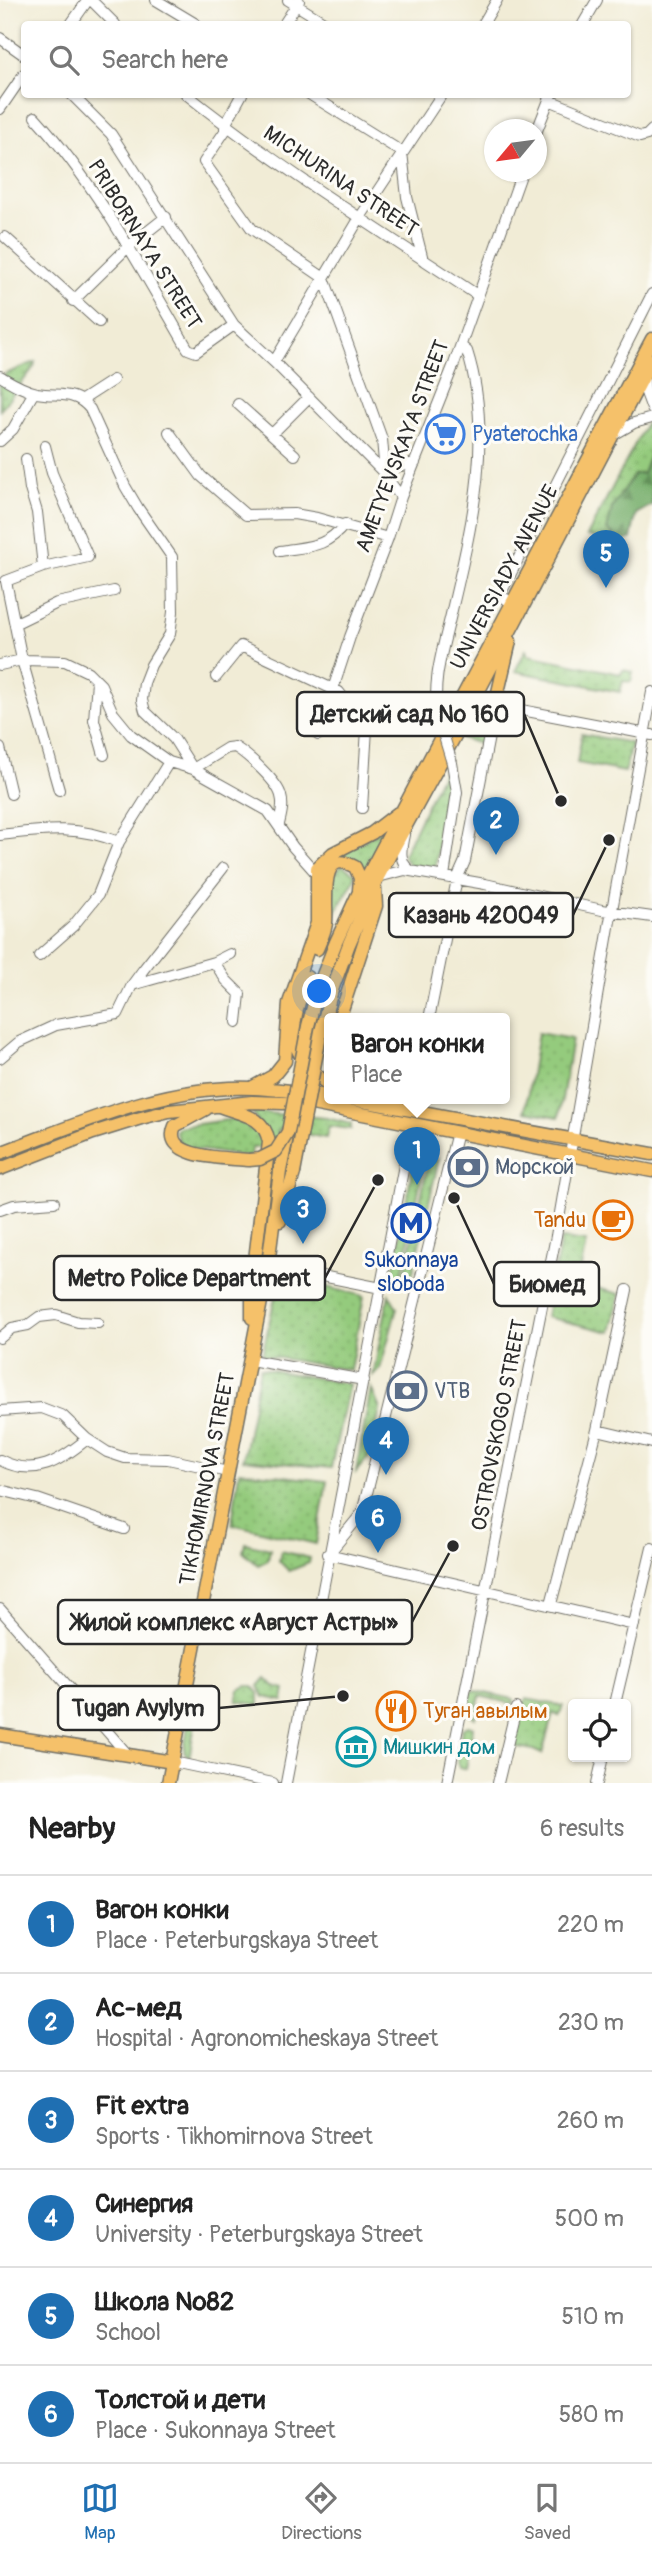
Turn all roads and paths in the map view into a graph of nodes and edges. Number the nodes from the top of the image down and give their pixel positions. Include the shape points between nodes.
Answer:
1 (90, 0) edge
2 (156, 0) edge
3 (597, 0) edge
4 (294, 2) edge
5 (492, 2) edge
6 (73, 21) edge
7 (112, 21) edge
8 (191, 21) edge
9 (285, 21) edge
10 (322, 21) edge
11 (484, 21) edge
12 (585, 21) edge
13 (0, 38) edge
14 (21, 53) edge
15 (21, 77) edge
16 (4, 96) edge
17 (75, 98) edge
18 (191, 98) edge
19 (240, 98) edge
20 (315, 98) edge
21 (438, 98) edge
22 (550, 98) edge
23 (552, 98) edge
24 (0, 109) edge
25 (35, 117) dead end
26 (542, 119) edge
27 (225, 125) junction
28 (652, 130) edge
29 (401, 152) junction
30 (518, 182) edge
31 (166, 217) junction
32 (359, 219) junction
33 (5, 237) dead end
34 (128, 247) junction
35 (423, 260) junction
36 (324, 278) junction
37 (652, 294) edge
38 (477, 295) junction
39 (73, 301) junction
40 (99, 322) dead end
41 (234, 325) junction
42 (652, 339) edge
43 (461, 346) junction
44 (652, 360) edge
45 (274, 362) junction
46 (645, 375) junction
47 (0, 376) edge
48 (113, 380) dead end
49 (34, 392) junction
50 (309, 397) junction
51 (82, 400) junction
52 (238, 404) dead end
53 (652, 409) edge
54 (652, 418) edge
55 (169, 432) dead end
56 (272, 434) junction
57 (611, 436) junction
58 (0, 441) edge
59 (45, 446) dead end
60 (295, 455) dead end
61 (26, 459) dead end
62 (415, 463) junction
63 (381, 470) junction
64 (401, 497) junction
65 (345, 524) junction
66 (388, 538) junction
67 (280, 551) dead end
68 (43, 567) junction
69 (3, 579) edge
70 (114, 591) dead end
71 (512, 603) junction
72 (16, 623) junction
73 (514, 625) junction
74 (22, 660) junction
75 (0, 665) edge
76 (216, 677) dead end
77 (97, 681) junction
78 (334, 690) junction
79 (652, 692) edge
80 (495, 705) junction
81 (462, 723) junction
82 (648, 734) edge
83 (318, 735) dead end
84 (0, 748) edge
85 (104, 755) dead end
86 (169, 762) junction
87 (193, 769) junction
88 (59, 790) dead end
89 (11, 794) dead end
90 (362, 808) dead end
91 (402, 809) junction
92 (279, 824) junction
93 (406, 827) junction
94 (0, 835) edge
95 (119, 842) junction
96 (223, 868) dead end
97 (412, 872) junction
98 (316, 873) junction
99 (443, 876) junction
100 (457, 879) junction
101 (377, 881) junction
102 (359, 892) junction
103 (611, 911) junction
104 (652, 916) edge
105 (230, 954) dead end
106 (39, 956) dead end
107 (214, 961) junction
108 (132, 985) junction
109 (326, 1013) edge
110 (341, 1013) edge
111 (430, 1013) edge
112 (324, 1020) edge
113 (237, 1022) dead end
114 (0, 1058) edge
115 (324, 1082) edge
116 (253, 1087) junction
117 (324, 1095) edge
118 (414, 1104) edge
119 (214, 1105) junction
120 (412, 1123) junction
121 (288, 1132) junction
122 (457, 1132) junction
123 (572, 1139) junction
124 (0, 1153) edge
125 (652, 1154) edge
126 (570, 1156) junction
127 (0, 1170) edge
128 (652, 1171) edge
129 (287, 1172) junction
130 (54, 1202) dead end
131 (0, 1210) edge
132 (268, 1265) junction
133 (381, 1288) junction
134 (627, 1290) dead end
135 (98, 1323) dead end
136 (0, 1338) edge
137 (253, 1342) junction
138 (250, 1360) junction
139 (364, 1380) junction
140 (0, 1411) edge
141 (597, 1430) junction
142 (87, 1439) junction
143 (652, 1443) edge
144 (0, 1460) edge
145 (228, 1472) junction
146 (0, 1490) edge
147 (124, 1529) dead end
148 (652, 1548) edge
149 (328, 1554) junction
150 (486, 1591) junction
151 (551, 1605) junction
152 (0, 1609) edge
153 (634, 1625) junction
154 (616, 1699) edge
155 (516, 1709) dead end
156 (0, 1735) edge
157 (128, 1755) junction
158 (173, 1762) junction
159 (602, 1762) edge
160 (168, 1783) edge
161 (273, 1783) edge
162 (286, 1783) edge
163 (447, 1783) edge
164 (498, 1783) edge
165 (597, 1783) edge

1 - 6 street
1 - 7 street
2 - 8 street
3 - 12 street
4 - 9 street
4 - 10 street
5 - 11 street
13 - 14 street
15 - 16 street
16 - 24 street
17 - 31 street via 111,134
18 - 27 street, MICHURINA STREET
19 - 27 street
20 - 29 street
21 - 29 street
22 - 26 street
23 - 28 street via 640,137
25 - 34 street, PRIBORNAYA STREET
27 - 32 street, MICHURINA STREET
27 - 36 street via 204,162 252,229
29 - 32 street
29 - 35 street
30 - 38 street, AMETYEVSKAYA STREET
31 - 34 street
31 - 41 street
32 - 35 street, MICHURINA STREET
32 - 36 street
33 - 39 street
34 - 39 street
34 - 41 street, PRIBORNAYA STREET via 188,349 196,352
35 - 38 street, MICHURINA STREET
36 - 45 street
36 - 63 street via 382,439
37 - 71 street via 500,594
38 - 43 street, AMETYEVSKAYA STREET
39 - 40 street
41 - 45 street
42 - 71 main road, UNIVERSIADY AVENUE
43 - 62 street, AMETYEVSKAYA STREET
43 - 99 street, bridge via 470,360 480,443 479,472 435,687 435,705 457,792
44 - 46 main road, UNIVERSIADY AVENUE
45 - 50 street
46 - 53 street
46 - 57 main road, UNIVERSIADY AVENUE
47 - 49 street
48 - 51 street
49 - 51 street
49 - 58 street via 13,429
50 - 56 street
50 - 63 street
51 - 87 street via 138,508 172,557 170,634 151,665 142,700 145,711 174,739
52 - 56 street
54 - 57 street via 634,422
55 - 65 street via 201,476 246,515 294,514
56 - 60 street
57 - 73 main road, UNIVERSIADY AVENUE
59 - 68 street via 88,557
61 - 68 street
62 - 63 street
62 - 64 street, AMETYEVSKAYA STREET
63 - 64 street
64 - 66 street, AMETYEVSKAYA STREET
65 - 66 street
65 - 67 street via 328,541
66 - 78 street, AMETYEVSKAYA STREET
68 - 69 street
69 - 72 street
70 - 72 street via 57,603
71 - 91 main road, UNIVERSIADY AVENUE
72 - 74 street
73 - 80 main road
73 - 81 main road, UNIVERSIADY AVENUE
74 - 75 street
74 - 77 street via 65,661
74 - 88 street
76 - 78 street via 241,646
77 - 85 street via 94,720
77 - 86 street via 113,713 131,735
78 - 83 street, AMETYEVSKAYA STREET
78 - 90 street via 367,729
79 - 82 street, OSTROVSKOGO STREET
80 - 81 street via 486,705
80 - 82 street
80 - 100 street via 465,861
81 - 93 main road, UNIVERSIADY AVENUE
82 - 103 street, OSTROVSKOGO STREET
84 - 89 street
86 - 87 street
86 - 95 street
87 - 92 street via 268,811
87 - 92 street via 227,748 247,754 281,793
91 - 98 main road via 372,833 324,860
91 - 102 main road, UNIVERSIADY AVENUE
92 - 98 street
93 - 97 street via 401,856
93 - 101 main road, UNIVERSIADY AVENUE
94 - 95 street via 61,828
95 - 106 street via 98,895 73,926
96 - 108 street
97 - 99 street
97 - 101 street via 398,870
98 - 116 main road via 317,923 289,1003 285,1061 273,1076
99 - 100 street
100 - 103 street
100 - 111 street
101 - 109 main road, UNIVERSIADY AVENUE, bridge
101 - 110 main road via 376,906
102 - 115 main road via 355,867 341,862 328,870 325,928 294,1016 299,1056
102 - 121 main road, UNIVERSIADY AVENUE, bridge via 319,985
103 - 104 street
103 - 123 street, OSTROVSKOGO STREET
105 - 107 street
107 - 108 street
107 - 113 street via 240,994
108 - 114 street via 115,1016 56,1025 19,1042
112 - 129 main road, UNIVERSIADY AVENUE, bridge
116 - 117 main road
116 - 124 main road via 197,1091 137,1103
118 - 123 main road
119 - 120 main road via 312,1104
119 - 121 main road, bridge via 175,1126 172,1135 179,1147 191,1153 260,1159 276,1151
119 - 127 main road via 141,1118
119 - 137 main road via 258,1119 269,1142 252,1285
120 - 122 main road
120 - 133 street
121 - 129 main road, UNIVERSIADY AVENUE
122 - 126 main road
122 - 149 street via 362,1513
123 - 125 main road
123 - 126 street, OSTROVSKOGO STREET
126 - 128 main road
126 - 150 street, OSTROVSKOGO STREET
129 - 132 main road, TIKHOMIRNOVA STREET
130 - 131 street
132 - 133 street
132 - 137 main road, TIKHOMIRNOVA STREET
133 - 139 street
134 - 141 street
135 - 136 street via 56,1315 39,1317
137 - 138 main road, TIKHOMIRNOVA STREET
138 - 139 street
138 - 145 main road, TIKHOMIRNOVA STREET
139 - 149 street
140 - 142 street via 42,1408 63,1416
141 - 143 street
141 - 151 street
142 - 144 street via 62,1459 41,1466 20,1467
142 - 145 street via 125,1458 168,1460
145 - 158 main road, TIKHOMIRNOVA STREET
146 - 147 street
148 - 153 street
149 - 150 street
149 - 162 street
150 - 151 street
150 - 163 street, OSTROVSKOGO STREET
151 - 153 street
152 - 157 street
153 - 154 street
155 - 164 street
156 - 157 main road
157 - 158 main road
158 - 160 main road, TIKHOMIRNOVA STREET
158 - 161 street
159 - 165 street

